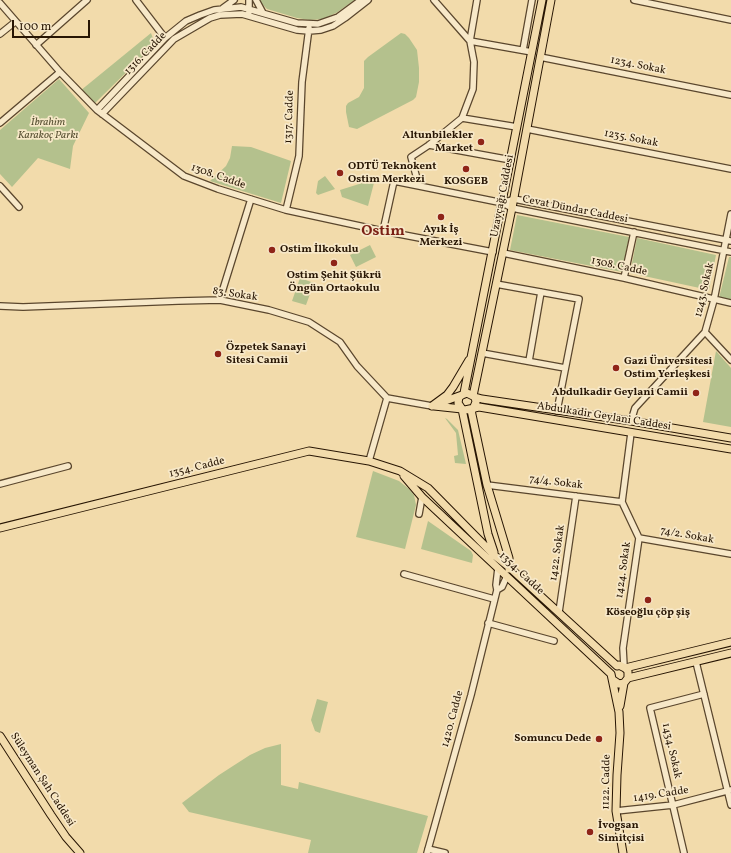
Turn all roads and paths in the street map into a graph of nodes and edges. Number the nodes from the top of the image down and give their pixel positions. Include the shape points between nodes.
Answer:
1 (87, 0) edge
2 (234, 0) edge
3 (242, 0) edge
4 (249, 0) edge
5 (256, 0) edge
6 (361, 0) edge
7 (368, 0) edge
8 (434, 0) edge
9 (477, 0) edge
10 (532, 0) edge
11 (542, 0) edge
12 (552, 0) edge
13 (634, 0) edge
14 (139, 1) edge
15 (656, 2) edge
16 (0, 3) edge
17 (242, 7) junction
18 (221, 9) junction
19 (249, 9) junction
20 (242, 14) junction
21 (264, 14) junction
22 (249, 16) junction
23 (731, 20) edge
24 (15, 22) junction
25 (309, 24) junction
26 (309, 31) junction
27 (0, 34) edge
28 (165, 38) junction
29 (470, 41) junction
30 (36, 45) junction
31 (523, 50) junction
32 (532, 52) junction
33 (540, 57) junction
34 (60, 72) junction
35 (731, 94) edge
36 (97, 110) junction
37 (102, 114) junction
38 (462, 118) junction
39 (0, 123) edge
40 (517, 127) junction
41 (527, 129) junction
42 (429, 145) junction
43 (511, 160) junction
44 (731, 169) edge
45 (0, 186) edge
46 (419, 186) junction
47 (251, 199) junction
48 (514, 199) junction
49 (503, 203) junction
50 (19, 207) dead end
51 (512, 208) junction
52 (286, 210) junction
53 (731, 214) edge
54 (383, 231) junction
55 (634, 232) junction
56 (728, 240) edge
57 (724, 250) junction
58 (493, 252) junction
59 (731, 252) edge
60 (503, 253) junction
61 (624, 278) junction
62 (496, 284) junction
63 (541, 292) junction
64 (220, 300) junction
65 (714, 300) junction
66 (731, 303) edge
67 (0, 306) edge
68 (705, 332) junction
69 (473, 353) junction
70 (482, 353) junction
71 (731, 360) edge
72 (529, 361) junction
73 (566, 368) junction
74 (463, 394) junction
75 (474, 396) junction
76 (387, 398) junction
77 (432, 406) junction
78 (462, 409) junction
79 (472, 409) junction
80 (557, 411) junction
81 (631, 422) junction
82 (631, 433) junction
83 (731, 438) edge
84 (731, 449) edge
85 (369, 461) junction
86 (68, 466) dead end
87 (400, 471) junction
88 (0, 484) edge
89 (487, 485) junction
90 (428, 488) junction
91 (437, 496) junction
92 (576, 496) junction
93 (422, 497) junction
94 (622, 502) junction
95 (430, 504) junction
96 (486, 522) junction
97 (0, 528) edge
98 (473, 532) junction
99 (639, 538) junction
100 (731, 554) edge
101 (494, 555) junction
102 (509, 567) junction
103 (498, 568) junction
104 (404, 574) dead end
105 (507, 576) junction
106 (497, 590) junction
107 (494, 599) junction
108 (559, 612) junction
109 (488, 623) junction
110 (554, 641) dead end
111 (731, 642) edge
112 (731, 653) edge
113 (696, 662) junction
114 (621, 666) junction
115 (612, 677) junction
116 (626, 680) junction
117 (704, 694) junction
118 (619, 712) junction
119 (0, 736) edge
120 (729, 791) edge
121 (673, 805) junction
122 (731, 805) edge
123 (616, 812) junction
124 (66, 837) junction
125 (428, 851) edge
126 (72, 853) edge
127 (80, 853) edge
128 (445, 853) edge
129 (623, 853) edge
130 (684, 853) edge

1 - 30 street
2 - 18 street
3 - 17 street
4 - 19 street
5 - 21 street
6 - 25 street, 1316. Cadde via 338,17 327,22
7 - 26 street, 1316. Cadde via 333,26
8 - 29 street
9 - 29 street
10 - 31 street
11 - 32 main road, Uzayçağı Caddesi
12 - 33 main road, Uzayçağı Caddesi
13 - 15 street
14 - 28 street
15 - 23 street
16 - 24 street, 1308. Cadde
17 - 18 street, 1316. Cadde
17 - 19 street, 1316. Cadde
17 - 20 street
18 - 28 street, 1316. Cadde via 186,21
19 - 21 street, 1316. Cadde
19 - 22 street
20 - 22 street, 1316. Cadde
20 - 37 street, 1316. Cadde via 210,18 174,39
21 - 25 street, 1316. Cadde
22 - 26 street, 1316. Cadde
24 - 27 street
24 - 30 street, 1308. Cadde
25 - 26 street, 1317. Cadde
26 - 52 street, 1317. Cadde via 302,82 299,156
28 - 36 street, 1316. Cadde
29 - 31 street
29 - 38 street via 474,62 473,89
30 - 34 street, 1308. Cadde
31 - 32 street
32 - 40 main road, Uzayçağı Caddesi
33 - 35 street, 1234. Sokak
33 - 41 main road, Uzayçağı Caddesi
34 - 36 street, 1308. Cadde
34 - 39 street
36 - 37 street, 1308. Cadde
37 - 47 street, 1308. Cadde via 184,176
38 - 40 street
38 - 42 street
40 - 43 main road, Uzayçağı Caddesi
41 - 44 street, 1235. Sokak
41 - 48 main road, Uzayçağı Caddesi
42 - 43 street
42 - 46 street via 411,157
43 - 49 main road, Uzayçağı Caddesi
45 - 50 street
46 - 49 street
46 - 54 street via 394,181
47 - 52 street, 1308. Cadde
47 - 64 street
48 - 49 street, Cevat Dündar Caddesi
48 - 51 main road, Uzayçağı Caddesi
48 - 56 street, Cevat Dündar Caddesi
49 - 51 street, Cevat Dündar Caddesi
49 - 58 main road, Uzayçağı Caddesi
51 - 55 street, Cevat Dündar Caddesi
51 - 60 main road, Uzayçağı Caddesi
52 - 54 street, 1308. Cadde
53 - 56 street, 1243. Sokak
54 - 58 street, 1308. Cadde
55 - 57 street, Cevat Dündar Caddesi
55 - 61 street
56 - 57 street, 1243. Sokak
57 - 59 street, Cevat Dündar Caddesi
57 - 65 street, 1243. Sokak
58 - 69 main road, Uzayçağı Caddesi
60 - 61 street, 1308. Cadde
60 - 62 main road, Uzayçağı Caddesi
61 - 65 street, 1308. Cadde
62 - 63 street
62 - 70 main road, Uzayçağı Caddesi
63 - 72 street
63 - 73 street via 579,299
64 - 67 street, 83. Sokak
64 - 76 street, 83. Sokak via 269,310 309,322 340,342 357,366
65 - 66 street, 1308. Cadde
65 - 68 street, 1243. Sokak
68 - 71 street, 1243. Sokak
68 - 81 street via 635,408
69 - 74 main road, Uzayçağı Caddesi
69 - 77 main road via 447,395
70 - 72 street
70 - 75 main road, Uzayçağı Caddesi
72 - 73 street
73 - 80 street
74 - 75 main road
74 - 77 main road
74 - 78 main road via 458,400
75 - 79 main road via 476,402
75 - 80 main road, Abdulkadir Geylani Caddesi
76 - 77 street
76 - 85 street
77 - 78 main road
78 - 79 main road
78 - 96 main road
79 - 82 main road, Abdulkadir Geylani Caddesi via 479,407
79 - 89 main road
80 - 81 main road, Abdulkadir Geylani Caddesi
81 - 82 main road
81 - 83 main road, Abdulkadir Geylani Caddesi
82 - 84 main road, Abdulkadir Geylani Caddesi
82 - 94 street
85 - 87 main road, 1354. Cadde
85 - 97 main road, 1354. Cadde via 309,451
86 - 88 street
87 - 90 main road, 1354. Cadde
87 - 93 main road, 1354. Cadde
89 - 92 street, 74/4. Sokak
89 - 102 main road via 509,558
90 - 91 main road, 1354. Cadde
90 - 93 main road
91 - 95 main road
91 - 98 main road, 1354. Cadde
92 - 94 street, 74/4. Sokak
92 - 108 street, 1422. Sokak
93 - 95 main road, 1354. Cadde
93 - 95 street via 419,514
94 - 99 street, 1424. Sokak
95 - 103 main road, 1354. Cadde
96 - 98 main road via 483,528
96 - 101 main road
98 - 101 main road, 1354. Cadde
99 - 100 street, 74/2. Sokak
99 - 114 street, 1424. Sokak
101 - 102 main road, 1354. Cadde
101 - 103 main road
102 - 105 main road
102 - 108 main road, 1354. Cadde
103 - 105 main road, 1354. Cadde
103 - 106 street, 1420. Cadde
104 - 107 street
105 - 106 street, 1420. Cadde via 502,587
105 - 115 main road, 1354. Cadde
106 - 107 street, 1420. Cadde
107 - 109 street, 1420. Cadde
108 - 114 main road, 1354. Cadde
109 - 110 street
109 - 125 street, 1420. Cadde
111 - 114 main road
112 - 113 main road, 1354. Cadde
113 - 116 main road, 1354. Cadde
113 - 117 street
114 - 115 main road via 613,669
114 - 116 main road via 628,671
115 - 116 main road, 1354. Cadde via 619,684
115 - 118 main road
116 - 118 main road
117 - 120 street
117 - 121 street, 1434. Sokak via 650,708
118 - 123 main road, 1122. Cadde
119 - 124 main road, Süleyman Şah Caddesi
120 - 121 street, 1419. Cadde
120 - 122 street
121 - 123 street, 1419. Cadde
121 - 130 street, 1434. Sokak
123 - 129 main road, 1122. Cadde
124 - 126 main road
124 - 127 main road
125 - 128 street

